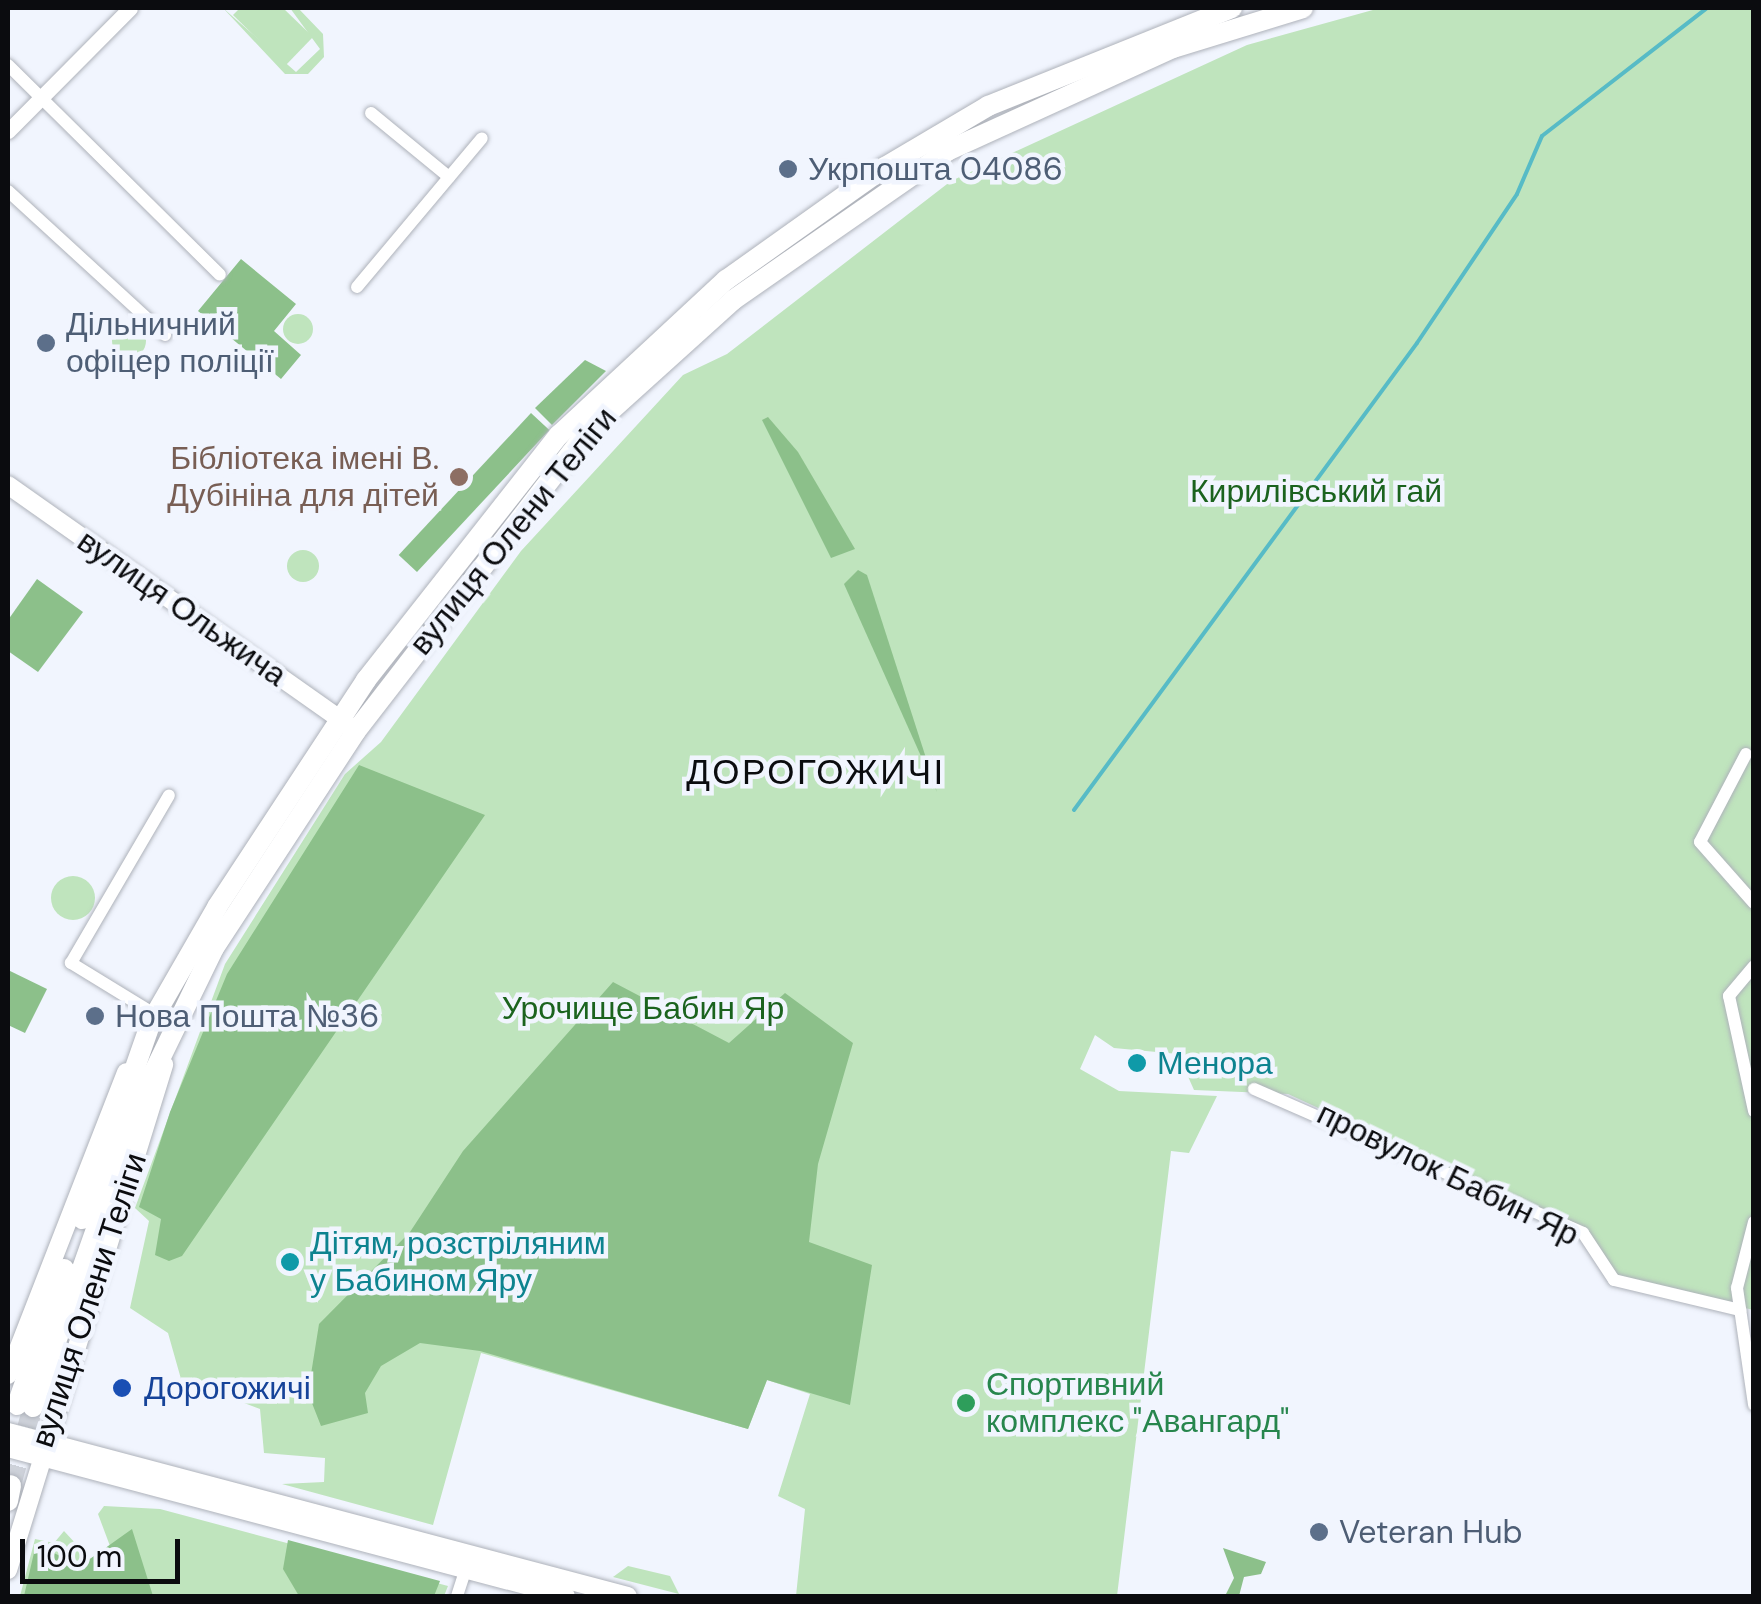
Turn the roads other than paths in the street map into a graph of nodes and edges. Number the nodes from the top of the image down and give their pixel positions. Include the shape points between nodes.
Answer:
1 (130, 8) edge
2 (1232, 8) edge
3 (1304, 8) edge
4 (8, 66) edge
5 (40, 97) junction
6 (371, 112) dead end
7 (8, 131) edge
8 (482, 138) dead end
9 (449, 177) junction
10 (8, 191) edge
11 (220, 275) dead end
12 (357, 287) dead end
13 (164, 336) dead end
14 (8, 485) edge
15 (348, 725) junction
16 (1746, 754) dead end
17 (169, 795) dead end
18 (1754, 903) edge
19 (1754, 966) edge
20 (154, 1019) junction
21 (174, 1031) junction
22 (1254, 1089) dead end
23 (1754, 1111) edge
24 (1754, 1222) edge
25 (1740, 1310) junction
26 (8, 1375) edge
27 (1754, 1405) edge
28 (8, 1432) edge
29 (8, 1448) edge
30 (40, 1448) junction
31 (468, 1562) junction
32 (8, 1570) edge
33 (457, 1596) edge
34 (566, 1596) edge
35 (628, 1596) edge

1 - 5 street
2 - 15 main road, вулиця Олени Теліги via 988,106 726,280 559,435
3 - 15 main road, вулиця Олени Теліги via 1173,48 1002,122 764,276 586,433
4 - 5 street
5 - 7 street
5 - 11 street
6 - 9 street
8 - 9 street
9 - 12 street
10 - 13 street
14 - 15 main road, вулиця Ольжича
15 - 20 main road, вулиця Олени Теліги
15 - 21 main road, вулиця Олени Теліги
16 - 18 street via 1700,842
17 - 20 street via 71,963
19 - 23 street via 1729,996
20 - 21 main road, вулиця Олени Теліги via 25,1406
20 - 26 main road, вулиця Олени Теліги via 79,1175
21 - 30 main road, вулиця Олени Теліги
22 - 25 street, провулок Бабин Яр via 1583,1233 1614,1280
24 - 25 street
25 - 27 street
28 - 30 main road
29 - 30 main road
30 - 31 main road
30 - 32 main road, вулиця Олени Теліги
31 - 33 street
31 - 34 main road
31 - 35 main road

